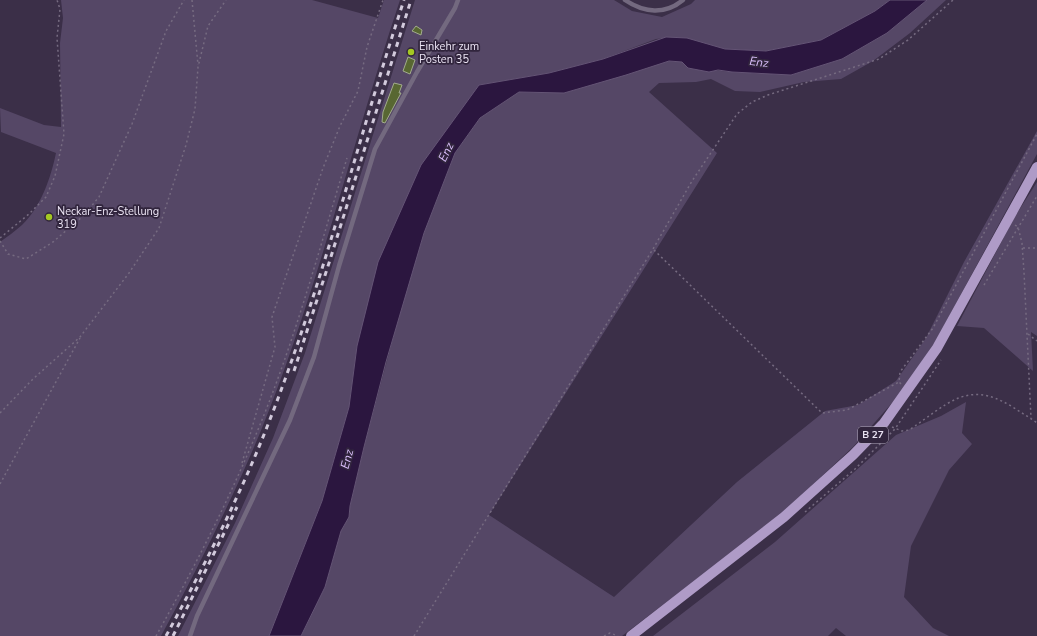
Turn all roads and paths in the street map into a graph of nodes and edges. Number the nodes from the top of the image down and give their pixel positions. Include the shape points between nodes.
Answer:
1 (57, 0) edge
2 (184, 0) edge
3 (192, 0) edge
4 (226, 0) edge
5 (383, 0) edge
6 (458, 0) edge
7 (625, 0) edge
8 (683, 0) edge
9 (953, 0) edge
10 (198, 67) junction
11 (1037, 134) edge
12 (347, 158) dead end
13 (1037, 167) edge
14 (1007, 221) junction
15 (0, 240) edge
16 (1022, 248) junction
17 (1037, 248) edge
18 (653, 249) junction
19 (1028, 334) junction
20 (80, 337) junction
21 (1037, 341) edge
22 (899, 382) junction
23 (909, 389) junction
24 (0, 413) edge
25 (1031, 418) junction
26 (884, 422) junction
27 (1037, 423) edge
28 (240, 470) junction
29 (0, 484) edge
30 (156, 636) edge
31 (190, 636) edge
32 (414, 636) edge
33 (604, 636) edge
34 (618, 636) edge
35 (631, 636) edge

1 - 15 path via 60,9 57,38 64,134 55,176 46,197
2 - 15 path via 166,31 132,124 99,197 83,216 53,242 26,259 8,254
3 - 10 path
4 - 10 path via 208,26
5 - 28 path via 367,47 358,91 340,126 324,168 272,317 275,347
6 - 31 lane via 375,149 314,356 293,413
7 - 8 lane via 651,11 669,9
9 - 18 path via 908,40 879,59 768,94 737,114 692,180
10 - 20 path via 195,109 188,138 159,228 125,279
11 - 22 path via 933,328 900,372
12 - 28 path via 289,347
13 - 14 main road, B 27
14 - 16 path via 1018,227
14 - 23 main road, B 27 via 940,342
16 - 17 path
16 - 19 path
18 - 22 path via 822,412 847,410
18 - 32 path
19 - 21 path
19 - 25 path
20 - 24 path
20 - 29 path
22 - 23 path
23 - 26 main road, B 27
25 - 26 path via 996,397 979,394 953,400 909,430 895,429
25 - 27 path
26 - 35 main road, B 27 via 838,469 784,517
28 - 30 path
33 - 34 path via 610,633

